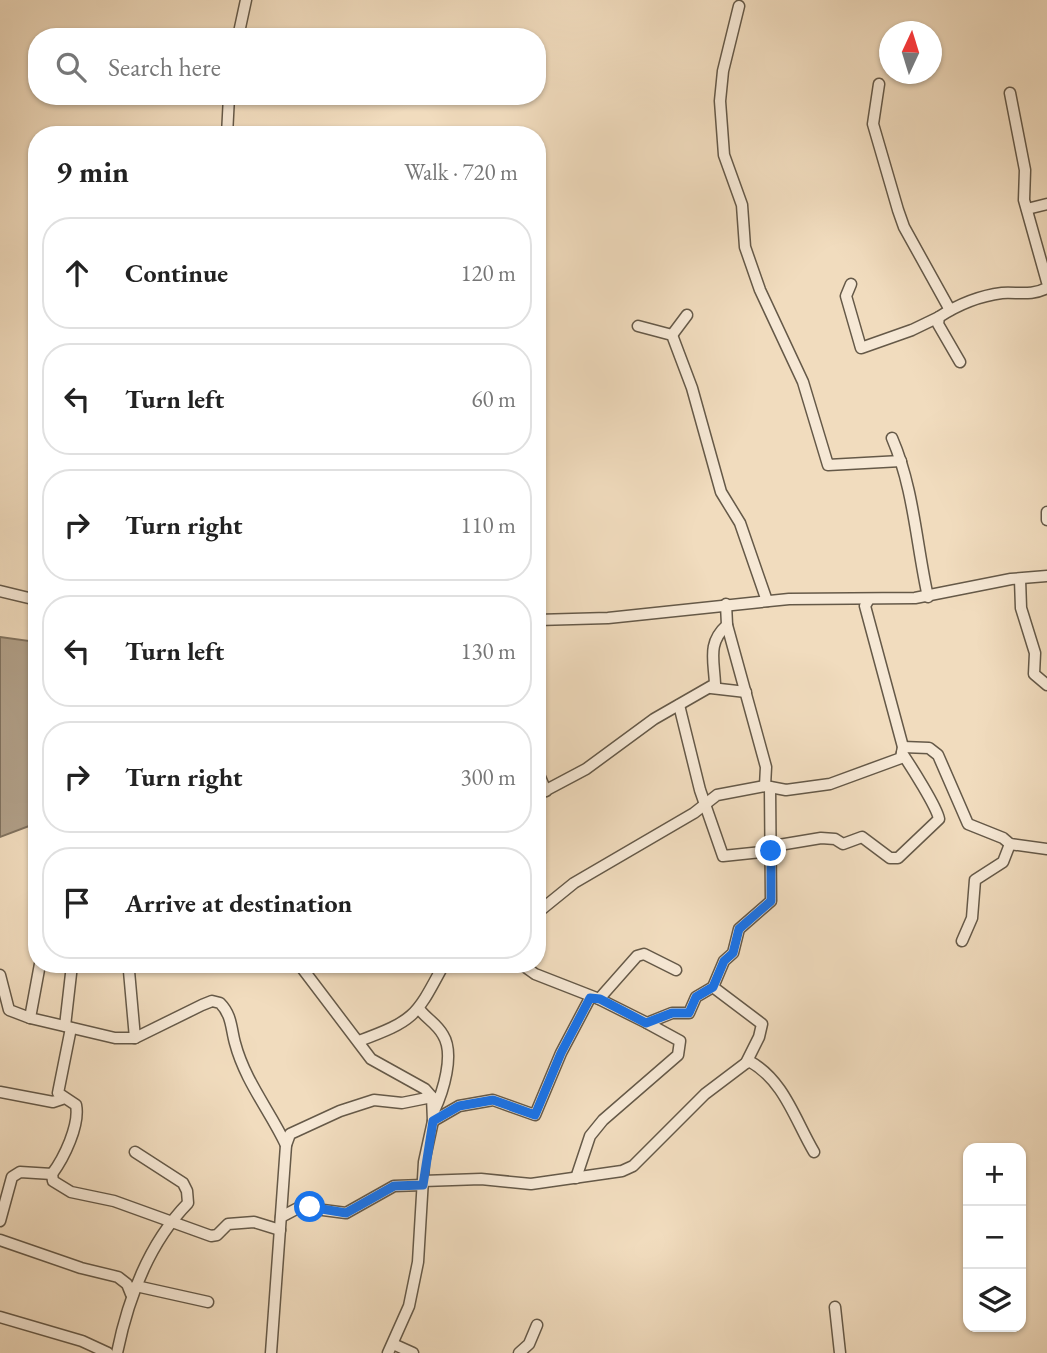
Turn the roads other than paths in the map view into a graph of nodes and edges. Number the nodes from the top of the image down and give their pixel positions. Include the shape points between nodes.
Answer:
1 (246, 0) edge
2 (739, 6) dead end
3 (240, 28) edge
4 (879, 84) dead end
5 (1010, 93) dead end
6 (229, 105) edge
7 (227, 126) edge
8 (1047, 204) edge
9 (1027, 209) junction
10 (1047, 282) edge
11 (851, 284) dead end
12 (1047, 288) edge
13 (950, 310) junction
14 (687, 315) dead end
15 (939, 317) junction
16 (638, 326) dead end
17 (671, 335) junction
18 (960, 362) dead end
19 (892, 438) dead end
20 (901, 460) junction
21 (1047, 512) edge
22 (1047, 520) edge
23 (1047, 576) edge
24 (1020, 579) junction
25 (0, 591) edge
26 (928, 597) junction
27 (28, 598) edge
28 (869, 599) junction
29 (767, 601) junction
30 (726, 604) junction
31 (546, 620) edge
32 (727, 625) junction
33 (1047, 685) edge
34 (711, 688) junction
35 (746, 692) junction
36 (678, 705) junction
37 (902, 750) junction
38 (767, 787) junction
39 (546, 791) edge
40 (706, 804) junction
41 (1010, 844) junction
42 (1047, 849) edge
43 (771, 851) junction
44 (546, 906) edge
45 (962, 941) dead end
46 (676, 970) dead end
47 (38, 973) edge
48 (71, 973) edge
49 (129, 973) edge
50 (306, 973) edge
51 (439, 973) edge
52 (534, 973) edge
53 (0, 975) edge
54 (713, 987) junction
55 (595, 998) junction
56 (419, 1010) junction
57 (30, 1018) junction
58 (646, 1023) junction
59 (68, 1027) junction
60 (135, 1038) junction
61 (359, 1041) junction
62 (746, 1063) junction
63 (0, 1092) edge
64 (432, 1097) junction
65 (62, 1099) junction
66 (434, 1116) junction
67 (286, 1145) junction
68 (135, 1152) dead end
69 (814, 1153) dead end
70 (52, 1174) junction
71 (576, 1178) junction
72 (423, 1183) junction
73 (281, 1217) junction
74 (171, 1220) junction
75 (0, 1221) edge
76 (280, 1230) junction
77 (0, 1240) edge
78 (133, 1290) junction
79 (208, 1302) dead end
80 (835, 1307) dead end
81 (0, 1317) edge
82 (537, 1325) dead end
83 (390, 1348) edge
84 (108, 1353) edge
85 (117, 1353) edge
86 (271, 1353) edge
87 (413, 1353) edge
88 (519, 1353) edge
89 (840, 1353) edge

1 - 3 street
2 - 20 street via 723,71 723,142 742,205 745,247 760,290 803,382 828,466
4 - 13 street via 873,124 898,211
5 - 9 street via 1025,170
6 - 7 street
8 - 9 street
9 - 10 street
11 - 15 street via 846,296 862,348
12 - 13 street via 964,301
13 - 15 street
14 - 17 street
15 - 18 street via 938,324
16 - 17 street
17 - 29 street via 692,388 721,492 740,523
19 - 20 street
20 - 26 street via 913,502
21 - 22 street
23 - 24 street
24 - 26 street
24 - 33 street via 1034,674
25 - 27 street
26 - 28 street
28 - 29 street
28 - 37 street via 865,606
29 - 30 street
30 - 31 street via 608,618
30 - 32 street
32 - 34 street via 714,639 715,684
32 - 35 street
34 - 35 street
34 - 36 street
35 - 38 street
36 - 39 street via 586,769
36 - 40 street
37 - 38 street via 901,758 890,764 830,784 786,790
37 - 41 street via 934,750 945,765 965,819
37 - 43 street via 939,819 898,858 890,858 862,837 843,844 828,838 796,841
38 - 40 street via 717,795
38 - 43 street
40 - 43 street via 723,856
40 - 44 street via 575,883
41 - 42 street
41 - 45 street via 1003,862 975,880 972,918
43 - 54 street via 771,901 739,929 733,953 724,961
46 - 55 street via 644,954 638,956
47 - 57 street
48 - 59 street
49 - 60 street
50 - 61 street
51 - 56 street
52 - 55 street
53 - 57 street via 9,1010
54 - 58 street via 696,997 689,1013 672,1013
54 - 62 street via 762,1024
55 - 58 street
55 - 66 street via 561,1053 535,1115 493,1100
56 - 61 street via 402,1025
56 - 66 street via 434,1022 448,1048 446,1083
57 - 59 street
58 - 71 street via 680,1041 678,1055 603,1120 590,1136
59 - 60 street
59 - 65 street via 58,1084
60 - 67 street via 202,1005 220,1003 231,1020 248,1078
61 - 64 street via 371,1059
62 - 69 street via 763,1069 776,1083
62 - 71 street via 705,1094 633,1166
63 - 65 street via 53,1102
64 - 66 street
64 - 67 street via 402,1103 374,1100 290,1134
65 - 70 street via 76,1105 77,1113
66 - 72 street
67 - 73 street
68 - 74 street via 183,1183 188,1203
70 - 74 street via 53,1181 71,1192 114,1200
70 - 75 street via 15,1173
71 - 72 street via 531,1184 481,1179
72 - 73 street via 394,1186 346,1213 300,1207
72 - 83 street via 418,1262 409,1306
73 - 76 street
74 - 76 street via 211,1236 228,1224 254,1222
74 - 78 street
76 - 86 street
77 - 78 street via 118,1277
78 - 79 street
78 - 85 street
80 - 89 street
81 - 84 street
82 - 88 street via 529,1344
83 - 87 street

